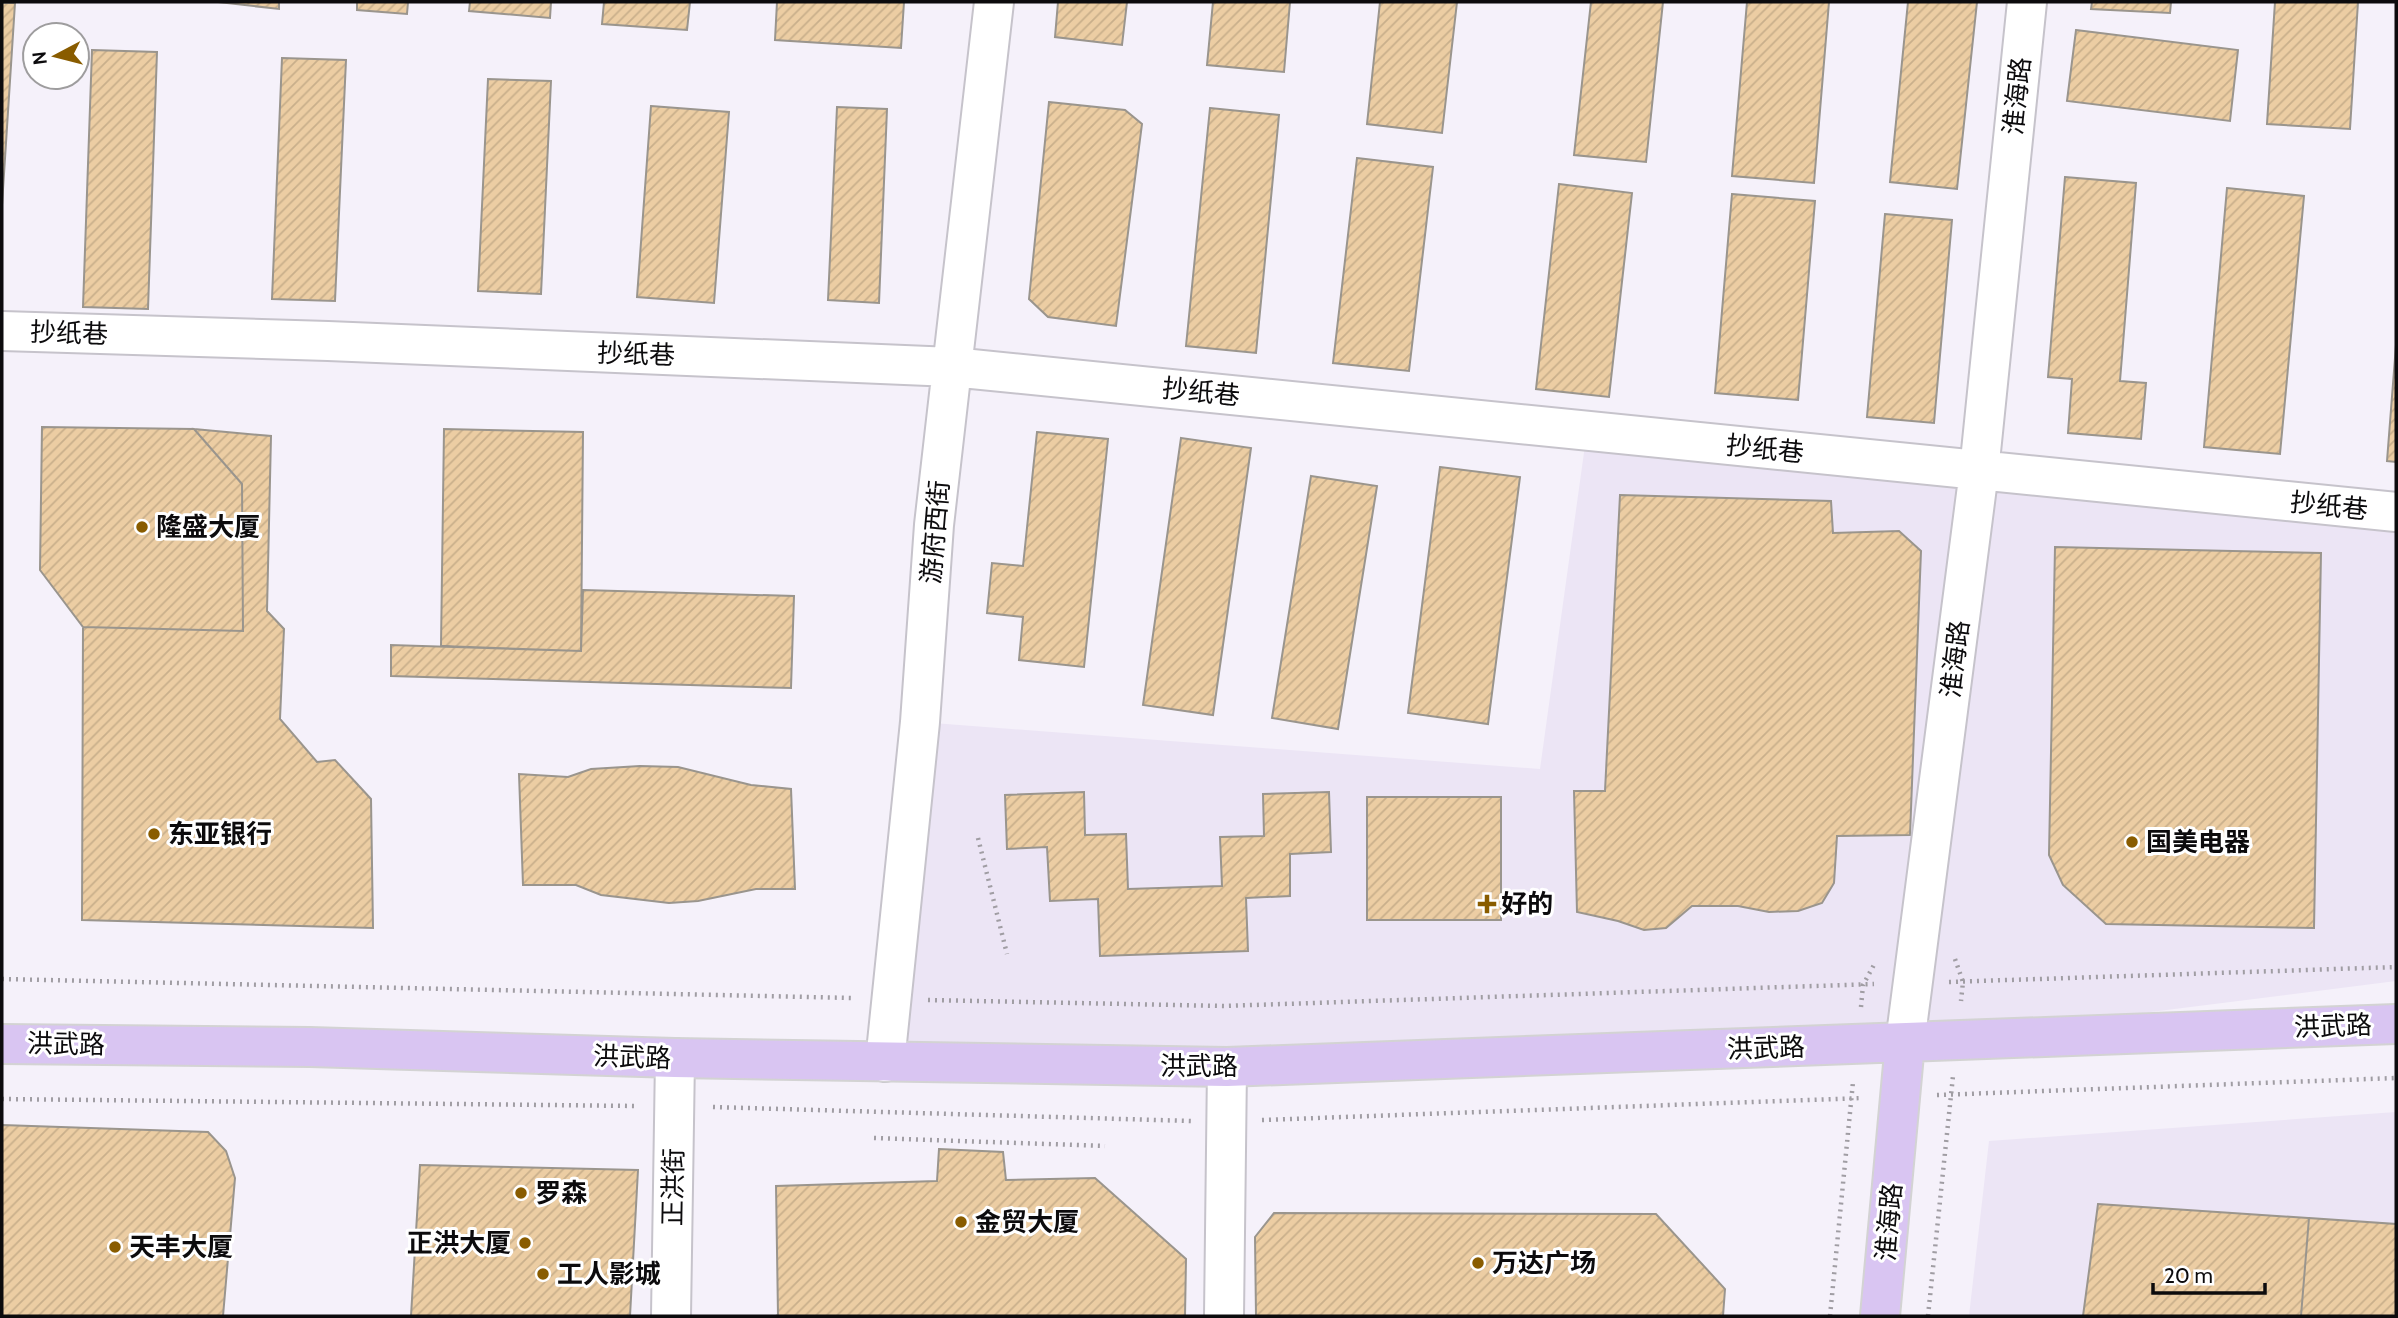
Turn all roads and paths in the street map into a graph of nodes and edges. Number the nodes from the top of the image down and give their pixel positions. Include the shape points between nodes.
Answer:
1 (994, 2) edge
2 (2027, 2) edge
3 (2, 331) edge
4 (952, 367) junction
5 (1979, 471) junction
6 (2396, 513) edge
7 (978, 838) dead end
8 (1007, 954) dead end
9 (1955, 957) dead end
10 (2396, 967) edge
11 (2, 979) edge
12 (1938, 982) dead end
13 (1963, 982) junction
14 (1875, 984) dead end
15 (892, 999) junction
16 (1960, 1007) dead end
17 (2396, 1024) edge
18 (1905, 1043) junction
19 (2, 1044) edge
20 (675, 1058) junction
21 (885, 1062) junction
22 (1227, 1067) junction
23 (1954, 1069) dead end
24 (874, 1138) dead end
25 (1105, 1146) dead end
26 (671, 1316) edge
27 (1224, 1316) edge
28 (1881, 1316) edge
29 (1928, 1316) edge

1 - 4 street, 游府西街
2 - 5 street, 淮海路
3 - 4 street, 抄纸巷
4 - 5 street, 抄纸巷
4 - 15 street, 游府西街
5 - 6 street, 抄纸巷
5 - 18 street, 淮海路
7 - 8 path
9 - 13 path
10 - 13 path
11 - 15 path
12 - 13 path
13 - 16 path
14 - 15 path via 1224,1006
15 - 21 street, 游府西街
17 - 18 main road, 洪武路
18 - 22 main road, 洪武路
18 - 28 main road, 淮海路
19 - 20 main road, 洪武路
20 - 21 main road, 洪武路
20 - 26 street, 正洪街
21 - 22 main road, 洪武路
22 - 27 street
23 - 29 path
24 - 25 path

